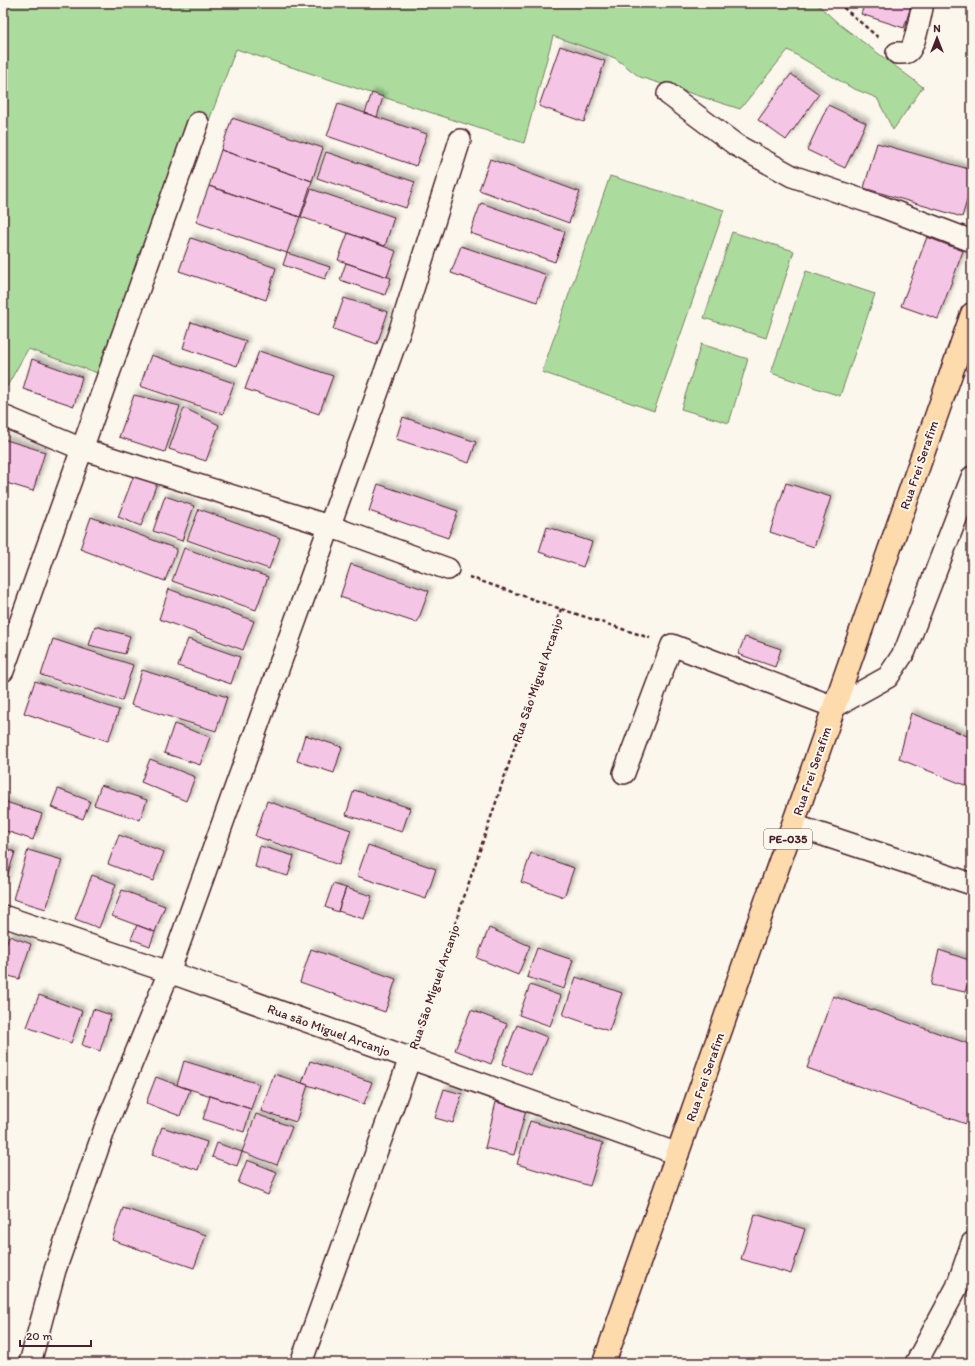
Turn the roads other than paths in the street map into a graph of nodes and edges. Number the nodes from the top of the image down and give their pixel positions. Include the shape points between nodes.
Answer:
1 (923, 3) edge
2 (897, 53) road end
3 (668, 94) dead end
4 (198, 123) dead end
5 (460, 140) dead end
6 (972, 241) edge
7 (972, 314) edge
8 (3, 416) edge
9 (82, 449) junction
10 (972, 477) edge
11 (329, 526) junction
12 (448, 569) road end
13 (3, 671) edge
14 (834, 707) junction
15 (624, 773) dead end
16 (794, 825) junction
17 (972, 884) edge
18 (3, 916) edge
19 (170, 972) junction
20 (410, 1058) junction
21 (678, 1154) junction
22 (972, 1243) edge
23 (30, 1363) edge
24 (301, 1363) edge
25 (604, 1363) edge
26 (916, 1363) edge

1 - 2 street via 910,51
3 - 6 street via 736,145 792,176
4 - 9 street
5 - 11 street via 399,333
7 - 14 main road, Rua Frei Serafim / PE-035
8 - 9 street
9 - 11 street
9 - 13 street
10 - 14 street via 905,651 888,677
11 - 12 street
11 - 19 street
14 - 15 street via 672,645
14 - 16 main road, Rua Frei Serafim / PE-035
16 - 17 street
16 - 21 main road, Rua Frei Serafim / PE-035
18 - 19 street, Rua são Miguel Arcanjo
19 - 20 street, Rua são Miguel Arcanjo
19 - 23 street via 102,1136 55,1270
20 - 21 street, Rua são Miguel Arcanjo
20 - 24 street, Rua São Miguel Arcanjo
21 - 25 main road, Rua Frei Serafim / PE-035
22 - 26 street via 958,1287

